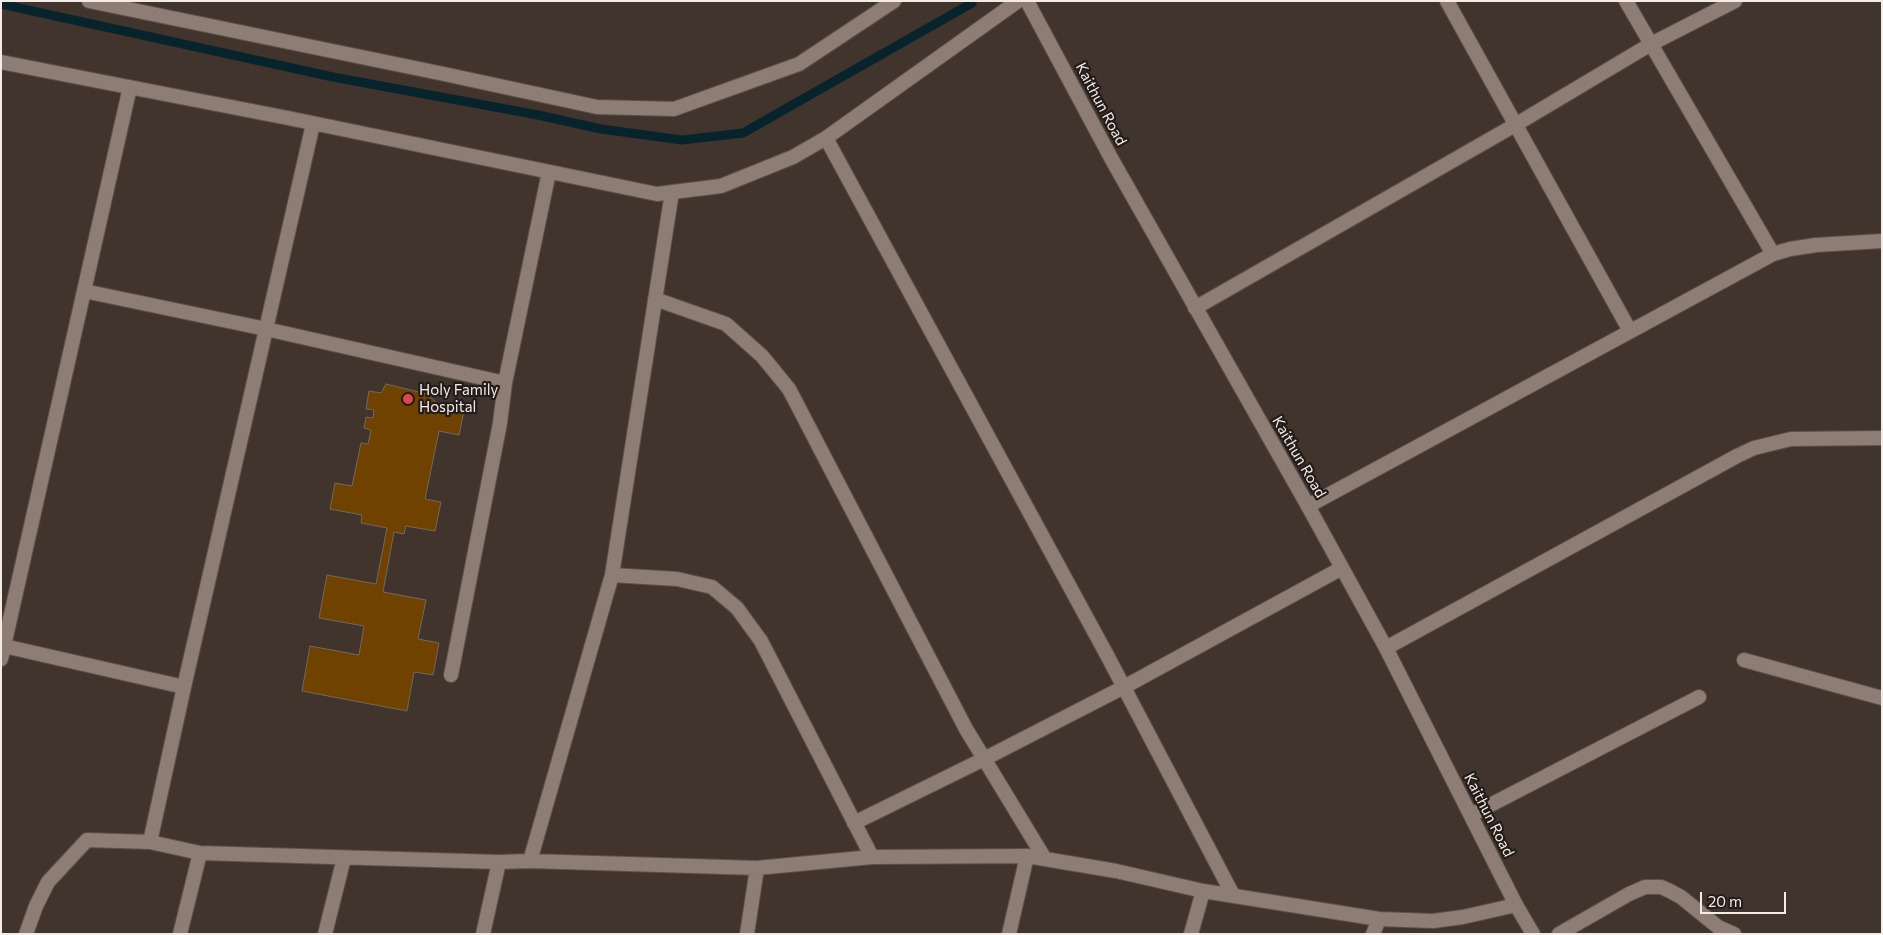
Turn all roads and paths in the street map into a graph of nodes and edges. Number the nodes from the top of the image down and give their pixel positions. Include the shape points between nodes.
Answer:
1 (89, 1) edge
2 (894, 1) edge
3 (1018, 1) edge
4 (1028, 1) edge
5 (1447, 1) edge
6 (1626, 1) edge
7 (1735, 1) edge
8 (1650, 44) junction
9 (1, 62) edge
10 (130, 88) junction
11 (313, 124) junction
12 (1515, 125) junction
13 (826, 138) junction
14 (549, 172) junction
15 (672, 192) junction
16 (1882, 241) edge
17 (1773, 254) junction
18 (84, 291) junction
19 (655, 299) junction
20 (1195, 308) junction
21 (266, 330) junction
22 (1630, 331) junction
23 (505, 383) junction
24 (1882, 438) edge
25 (1308, 506) junction
26 (1342, 568) junction
27 (612, 575) junction
28 (1386, 648) junction
29 (3, 653) edge
30 (1744, 660) dead end
31 (451, 676) dead end
32 (184, 687) junction
33 (1124, 687) junction
34 (1699, 697) dead end
35 (1882, 698) edge
36 (984, 759) junction
37 (1471, 815) junction
38 (854, 823) junction
39 (150, 842) junction
40 (200, 853) junction
41 (1027, 856) junction
42 (872, 857) junction
43 (344, 858) junction
44 (1045, 858) junction
45 (530, 861) junction
46 (499, 862) junction
47 (757, 868) junction
48 (1203, 892) junction
49 (1233, 896) junction
50 (1516, 905) junction
51 (1379, 918) junction
52 (26, 934) edge
53 (180, 934) edge
54 (325, 934) edge
55 (483, 934) edge
56 (747, 934) edge
57 (1009, 934) edge
58 (1191, 934) edge
59 (1373, 934) edge
60 (1533, 934) edge
61 (1559, 934) edge
62 (1734, 934) edge

1 - 2 street via 597,107 674,109 799,64
3 - 13 street
4 - 20 street, Kaithun Road
5 - 12 street
6 - 8 street
7 - 8 street
8 - 12 street
8 - 17 street
9 - 10 street
10 - 11 street
10 - 18 street
11 - 14 street
11 - 21 street
12 - 20 street
12 - 22 street
13 - 15 street via 793,157 721,186
13 - 33 street
14 - 15 street via 657,194
14 - 23 street
15 - 19 street
16 - 17 street via 1816,245
17 - 22 street
18 - 21 street
18 - 29 street
19 - 27 street
19 - 36 street via 726,324 762,356 789,389
20 - 25 street, Kaithun Road
21 - 23 street
21 - 32 street
22 - 25 street
23 - 31 street via 500,424
24 - 28 street via 1791,439 1754,448
25 - 26 street, Kaithun Road
26 - 28 street, Kaithun Road
26 - 33 street
27 - 38 street via 677,579 712,586 737,608 761,641
27 - 45 street
28 - 37 street, Kaithun Road
29 - 32 street
30 - 35 street
32 - 39 street
33 - 36 street
33 - 49 street
34 - 37 street
36 - 38 street
36 - 44 street
37 - 50 street, Kaithun Road
38 - 42 street
39 - 40 street
39 - 52 street via 87,840 48,882
40 - 43 street
40 - 53 street
41 - 42 street
41 - 44 street
41 - 57 street
42 - 47 street
43 - 46 street
43 - 54 street
44 - 48 street
45 - 46 street
45 - 47 street
46 - 55 street
47 - 56 street
48 - 49 street
48 - 58 street
49 - 51 street
50 - 51 street via 1433,921
50 - 60 street, Kaithun Road
51 - 59 street
61 - 62 street via 1645,887 1661,887 1670,891

